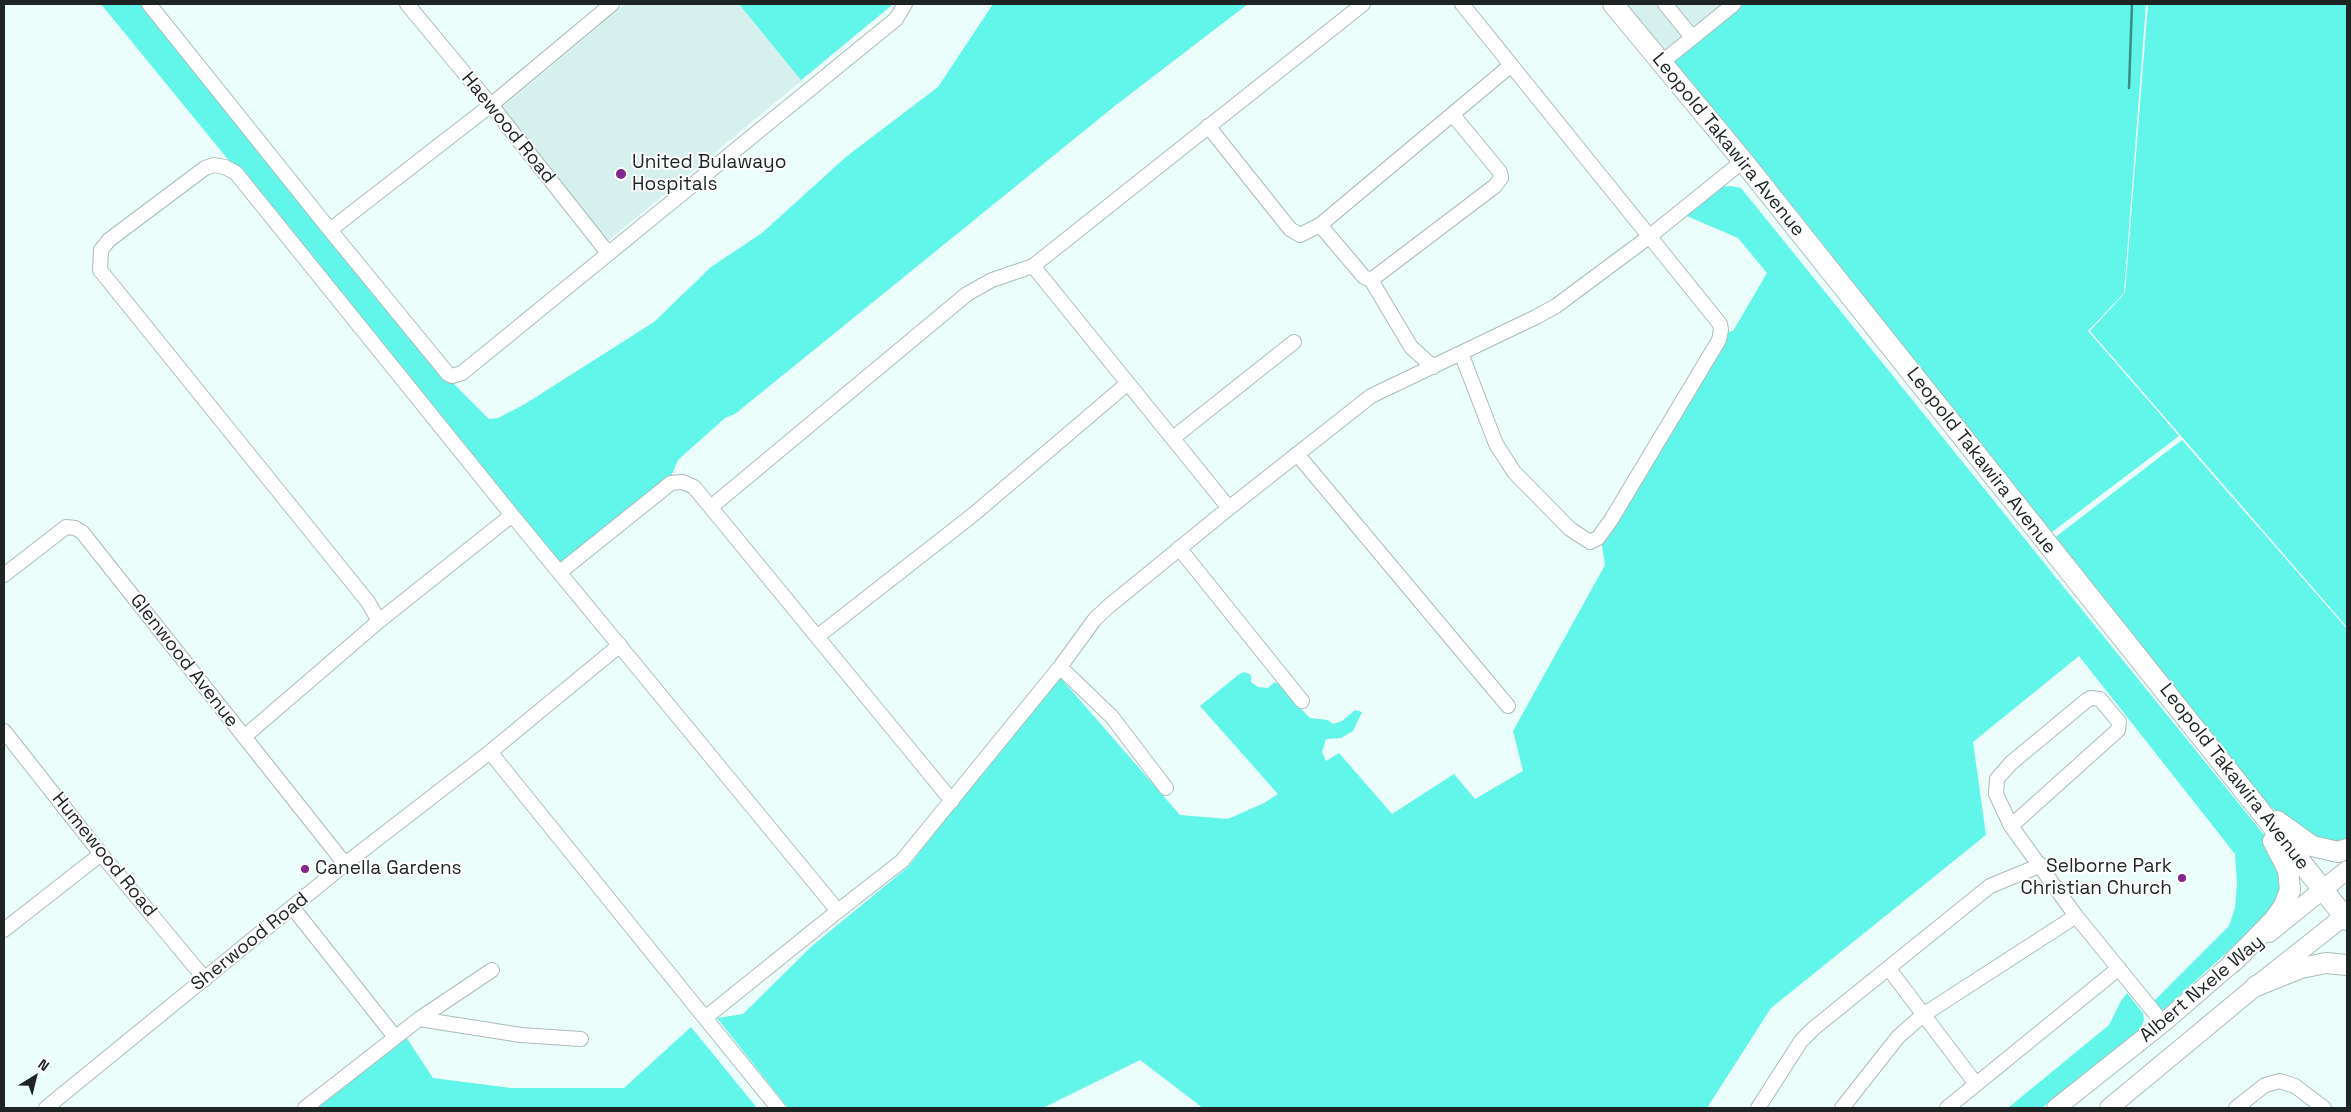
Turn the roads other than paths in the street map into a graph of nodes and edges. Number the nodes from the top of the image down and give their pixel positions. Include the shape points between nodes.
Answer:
1 (149, 4) edge
2 (407, 4) edge
3 (612, 4) edge
4 (905, 4) edge
5 (1363, 4) edge
6 (1462, 4) edge
7 (1613, 4) edge
8 (1665, 4) edge
9 (1734, 4) edge
10 (1692, 37) junction
11 (1661, 63) junction
12 (1510, 66) junction
13 (491, 104) junction
14 (1453, 115) junction
15 (1208, 126) junction
16 (1743, 161) junction
17 (1320, 225) junction
18 (330, 230) junction
19 (1650, 236) junction
20 (608, 253) junction
21 (1033, 266) junction
22 (1371, 280) junction
23 (1294, 342) dead end
24 (1411, 347) junction
25 (1461, 353) junction
26 (1433, 367) junction
27 (1417, 375) junction
28 (1128, 383) junction
29 (1173, 438) junction
30 (1297, 454) junction
31 (711, 507) junction
32 (1229, 508) junction
33 (512, 514) junction
34 (1179, 548) junction
35 (560, 572) junction
36 (4, 575) edge
37 (379, 621) junction
38 (818, 636) junction
39 (620, 645) junction
40 (1060, 667) junction
41 (1302, 701) dead end
42 (1508, 706) dead end
43 (4, 731) edge
44 (244, 737) junction
45 (490, 752) junction
46 (1166, 788) dead end
47 (952, 801) junction
48 (2255, 805) junction
49 (2011, 826) junction
50 (2347, 849) edge
51 (101, 854) junction
52 (345, 864) junction
53 (2041, 865) junction
54 (2347, 870) edge
55 (2323, 889) junction
56 (293, 908) junction
57 (838, 910) junction
58 (2076, 916) junction
59 (2346, 917) edge
60 (4, 930) edge
61 (2233, 962) junction
62 (2347, 965) edge
63 (2118, 968) junction
64 (1889, 969) junction
65 (492, 970) dead end
66 (205, 978) junction
67 (2256, 986) junction
68 (1923, 1016) junction
69 (705, 1018) junction
70 (419, 1019) junction
71 (2163, 1023) junction
72 (395, 1037) junction
73 (582, 1039) dead end
74 (1976, 1084) junction
75 (46, 1108) edge
76 (305, 1108) edge
77 (778, 1108) edge
78 (1758, 1108) edge
79 (1842, 1108) edge
80 (1947, 1108) edge
81 (2056, 1108) edge
82 (2109, 1108) edge
83 (2236, 1108) edge
84 (2324, 1108) edge

1 - 18 street
2 - 13 street, Haewood Road
3 - 13 street
4 - 20 street via 896,19
5 - 15 street
6 - 12 street
7 - 11 highway, Leopold Takawira Avenue
8 - 10 street
9 - 10 street
10 - 11 street
11 - 16 highway, Leopold Takawira Avenue
12 - 14 street
12 - 19 street
13 - 18 street
13 - 20 street, Haewood Road
14 - 17 street
14 - 22 street via 1500,172 1500,182
15 - 17 street via 1290,229 1300,235
15 - 21 street
16 - 19 street
16 - 48 highway, Leopold Takawira Avenue
17 - 22 street via 1364,277
18 - 20 street via 452,376 462,374
19 - 25 street via 1556,306
19 - 25 street via 1720,324 1721,334 1611,520 1594,541 1588,542 1570,529 1514,472 1496,444
21 - 28 street
21 - 31 street via 992,280 968,294
22 - 24 street
23 - 29 street
24 - 26 street
24 - 27 street
25 - 26 street
26 - 27 street
27 - 30 street via 1371,396
28 - 29 street
28 - 38 street via 974,514
29 - 32 street
30 - 32 street
30 - 42 street
31 - 35 street via 694,487 683,482 671,483
31 - 38 street
32 - 34 street
33 - 35 street
33 - 37 street
33 - 37 street via 236,173 225,167 205,168 109,240 100,255 102,274 368,602
34 - 40 street via 1103,611
34 - 41 street
35 - 39 street
36 - 44 street, Glenwood Avenue via 66,528 82,532
37 - 44 street
38 - 47 street
39 - 45 street, Sherwood Road
39 - 57 street
40 - 46 street via 1112,717
40 - 47 street
43 - 51 street, Humewood Road
44 - 52 street, Glenwood Avenue
45 - 52 street, Sherwood Road
45 - 69 street
47 - 57 street via 902,861
48 - 50 highway via 2312,846 2338,852
48 - 55 highway, Leopold Takawira Avenue
48 - 61 highway via 2288,870 2290,890 2274,920
49 - 49 street via 2118,730 2119,722 2100,700 2087,700 2011,763 1997,779 1997,798
49 - 53 street
51 - 60 street
51 - 66 street, Humewood Road
52 - 56 street, Sherwood Road
53 - 58 street
53 - 64 street via 1990,886
54 - 55 main road, Albert Nxele Way
55 - 59 highway, Leopold Takawira Avenue
55 - 61 main road, Albert Nxele Way
56 - 66 street, Sherwood Road
56 - 72 street
57 - 69 street
58 - 63 street
58 - 68 street
59 - 67 main road, Albert Nxele Way
61 - 71 main road, Albert Nxele Way
62 - 67 highway via 2326,963 2301,968
63 - 71 street
63 - 74 street
64 - 68 street
64 - 78 street via 1801,1041
65 - 70 street
66 - 75 street, Sherwood Road
67 - 82 main road, Albert Nxele Way
68 - 74 street
68 - 79 street via 1898,1037
69 - 77 street
70 - 72 street
70 - 73 street via 521,1035
71 - 81 main road, Albert Nxele Way
72 - 76 street
74 - 80 street
83 - 84 street via 2265,1085 2280,1081 2295,1086

